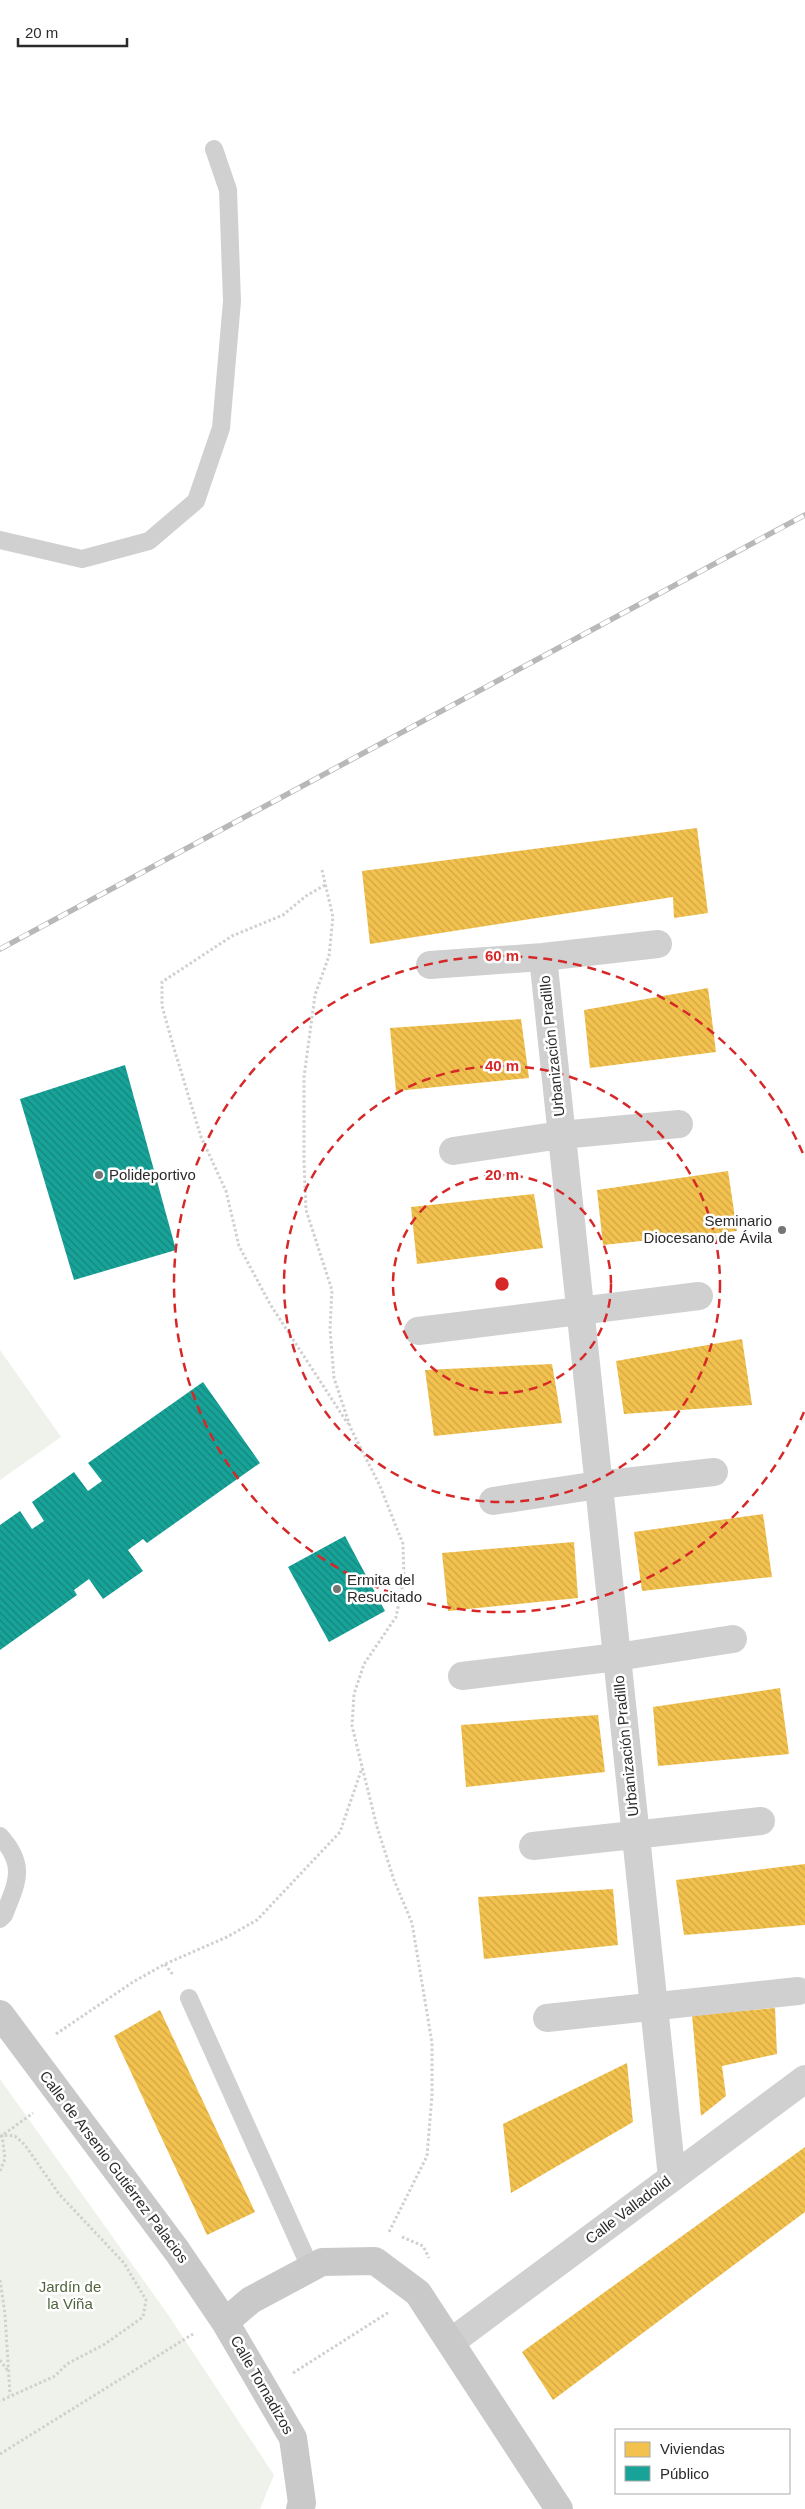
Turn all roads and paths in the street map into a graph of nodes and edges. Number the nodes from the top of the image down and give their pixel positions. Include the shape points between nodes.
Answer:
1 (214, 148) dead end
2 (0, 540) edge
3 (322, 870) dead end
4 (326, 885) junction
5 (658, 944) dead end
6 (542, 957) junction
7 (430, 965) dead end
8 (679, 1124) dead end
9 (561, 1135) junction
10 (453, 1151) dead end
11 (699, 1296) dead end
12 (580, 1311) junction
13 (418, 1331) dead end
14 (351, 1429) junction
15 (714, 1472) dead end
16 (598, 1485) junction
17 (493, 1501) dead end
18 (733, 1639) dead end
19 (617, 1658) junction
20 (462, 1676) dead end
21 (362, 1768) junction
22 (761, 1821) dead end
23 (636, 1835) junction
24 (0, 1836) edge
25 (533, 1846) dead end
26 (0, 1919) edge
27 (798, 1992) dead end
28 (189, 1998) dead end
29 (654, 2006) junction
30 (0, 2014) edge
31 (547, 2018) dead end
32 (29, 2053) junction
33 (805, 2079) edge
34 (60, 2094) junction
35 (1, 2136) edge
36 (0, 2171) edge
37 (672, 2177) junction
38 (310, 2267) junction
39 (0, 2280) edge
40 (418, 2293) junction
41 (225, 2322) junction
42 (199, 2342) dead end
43 (451, 2342) junction
44 (0, 2360) edge
45 (7, 2371) junction
46 (266, 2391) junction
47 (10, 2395) junction
48 (0, 2400) edge
49 (0, 2454) edge
50 (300, 2509) edge
51 (559, 2509) edge

1 - 2 lane via 228,190 232,301 221,428 196,501 149,541 82,560
3 - 4 path
4 - 14 path via 333,917 329,956 315,995 304,1076 306,1210 332,1290 330,1329 334,1378
4 - 14 path via 283,915 232,936 162,982 162,1006 201,1137 226,1191 239,1246 270,1304
5 - 6 street, Urbanización Pradillo
6 - 7 street, Urbanización Pradillo
6 - 9 street, Urbanización Pradillo
8 - 9 street, Urbanización Pradillo
9 - 10 street, Urbanización Pradillo
9 - 12 street, Urbanización Pradillo
11 - 12 street
12 - 13 street
12 - 16 street, Urbanización Pradillo
14 - 21 path via 403,1544 404,1579 396,1617 364,1664 354,1694 352,1726
15 - 16 street
16 - 17 street
16 - 19 street, Urbanización Pradillo
18 - 19 street, Urbanización Pradillo
19 - 20 street, Urbanización Pradillo
19 - 23 street, Urbanización Pradillo
21 - 32 path via 340,1832 257,1920 227,1938 133,1982
21 - 40 path via 394,1880 412,1923 432,2043 427,2156 389,2232 423,2246 437,2274
22 - 23 street, Urbanización Pradillo
23 - 25 street, Urbanización Pradillo
23 - 29 street, Urbanización Pradillo
24 - 26 lane via 13,1850 18,1879
27 - 29 street
28 - 38 lane
29 - 31 street
29 - 37 street, Urbanización Pradillo
30 - 32 street, Calle de Arsenio Gutiérrez Palacios
32 - 34 street, Calle de Arsenio Gutiérrez Palacios
33 - 37 street, Calle Valladolid
34 - 35 path
34 - 41 street, Calle de Arsenio Gutiérrez Palacios via 177,2251
35 - 36 path via 5,2159
35 - 47 path via 15,2136 25,2145 59,2194 124,2264 146,2300 143,2317 106,2344 67,2364 55,2376
37 - 43 street, Calle Valladolid
38 - 40 street via 322,2262 375,2261
38 - 41 street via 251,2300
39 - 45 path
40 - 43 street
40 - 46 path
41 - 46 street, Calle Tornadizos
42 - 49 path via 193,2334
43 - 51 street
44 - 45 path
45 - 47 path
46 - 50 street, Calle Tornadizos via 293,2438 302,2503
47 - 48 path

